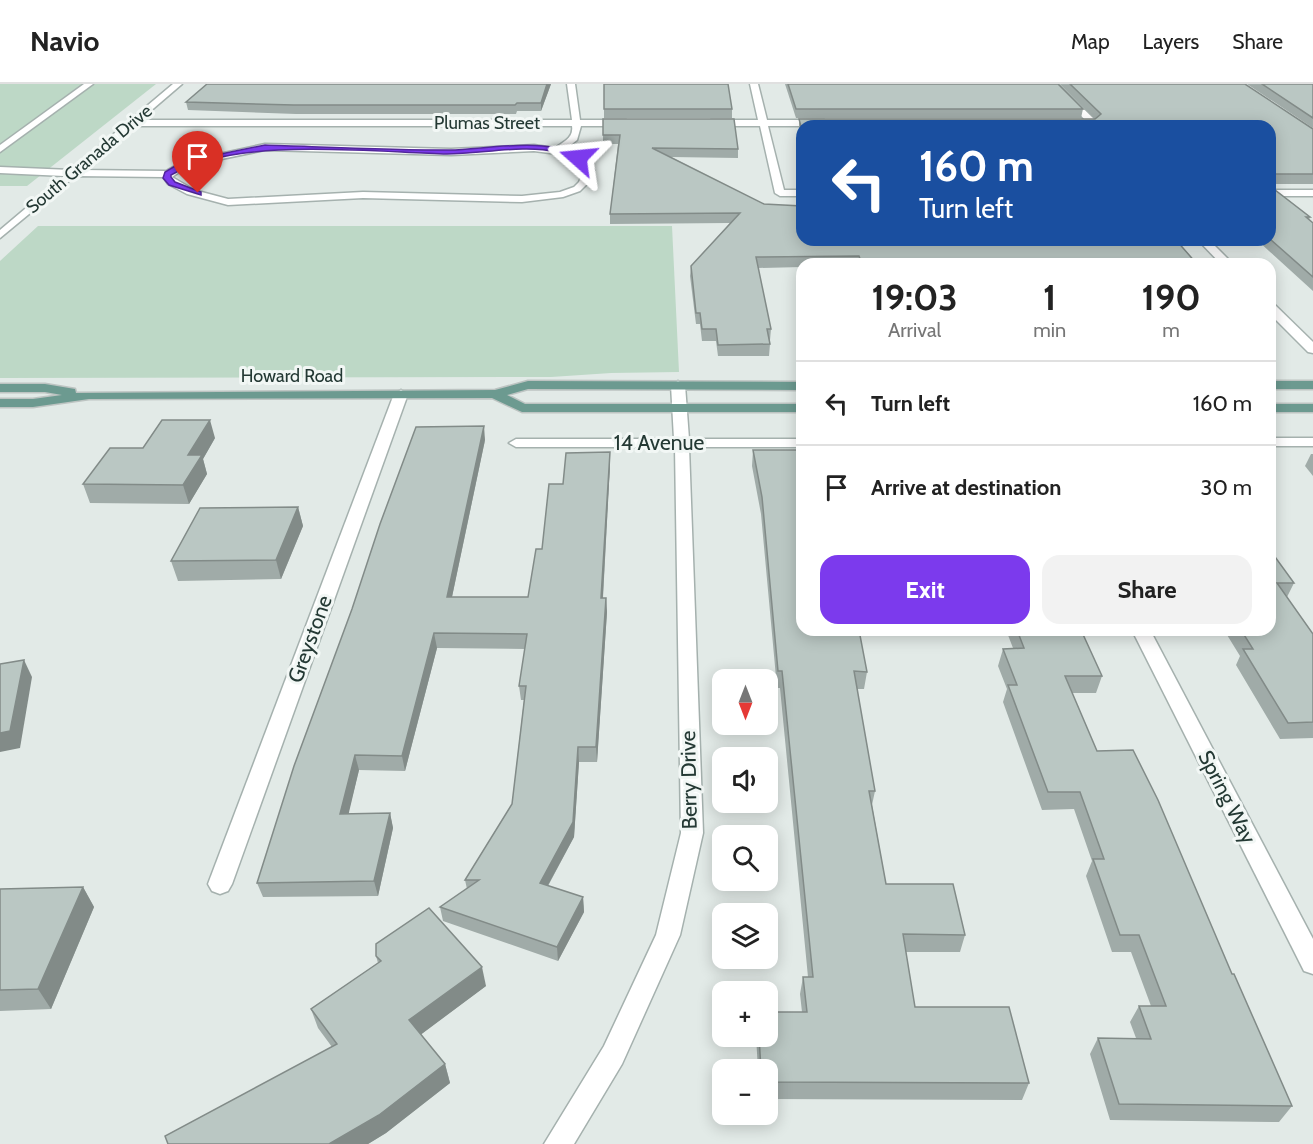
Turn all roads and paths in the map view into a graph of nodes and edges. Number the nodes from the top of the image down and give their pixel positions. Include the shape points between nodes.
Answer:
1 (89, 84) edge
2 (178, 84) edge
3 (572, 84) edge
4 (754, 84) edge
5 (1054, 84) edge
6 (1090, 120) edge
7 (133, 123) junction
8 (575, 123) junction
9 (634, 123) edge
10 (704, 123) edge
11 (763, 123) junction
12 (796, 123) edge
13 (0, 149) edge
14 (558, 150) junction
15 (0, 170) edge
16 (72, 173) junction
17 (168, 174) junction
18 (796, 193) edge
19 (1276, 194) edge
20 (1313, 194) edge
21 (0, 217) edge
22 (20, 217) junction
23 (0, 235) edge
24 (1209, 246) edge
25 (1221, 258) edge
26 (1276, 313) edge
27 (1313, 349) edge
28 (678, 385) junction
29 (1276, 385) edge
30 (1313, 385) edge
31 (796, 386) edge
32 (0, 388) edge
33 (401, 394) junction
34 (495, 394) junction
35 (89, 395) junction
36 (0, 403) edge
37 (679, 407) junction
38 (796, 408) edge
39 (1276, 408) edge
40 (1313, 408) edge
41 (796, 442) edge
42 (1276, 442) edge
43 (1313, 442) edge
44 (516, 443) dead end
45 (682, 443) junction
46 (1144, 636) edge
47 (220, 884) dead end
48 (1313, 963) edge
49 (558, 1144) edge

1 - 13 street
2 - 7 street, South Granada Drive
3 - 8 street
4 - 11 street
5 - 6 street
7 - 8 street, Plumas Street
7 - 16 street, South Granada Drive
8 - 9 street, Plumas Street
8 - 14 street via 573,140
10 - 11 street
11 - 12 street
11 - 18 street via 780,193
14 - 17 street via 342,151 265,147 185,164
14 - 17 street via 578,158 589,170 584,183 563,194 522,198 412,195 216,200 172,183
15 - 16 street
16 - 17 street
16 - 22 street, South Granada Drive
19 - 20 street
21 - 22 street
22 - 23 street, South Granada Drive
24 - 25 street
26 - 27 street
28 - 31 main road, Howard Road
28 - 34 main road, Howard Road via 528,385
28 - 37 street, Berry Drive
29 - 30 main road
32 - 35 main road, Howard Road via 45,388
33 - 34 main road, Howard Road
33 - 35 main road, Howard Road
33 - 47 street, Greystone
34 - 37 main road, Howard Road via 522,408
35 - 36 main road, Howard Road
37 - 38 main road, Howard Road
37 - 45 street, Berry Drive
39 - 40 main road
41 - 45 street, 14 Avenue
42 - 43 street
44 - 45 street, 14 Avenue
45 - 49 street, Berry Drive via 692,833 668,935 613,1055
46 - 48 street, Spring Way

